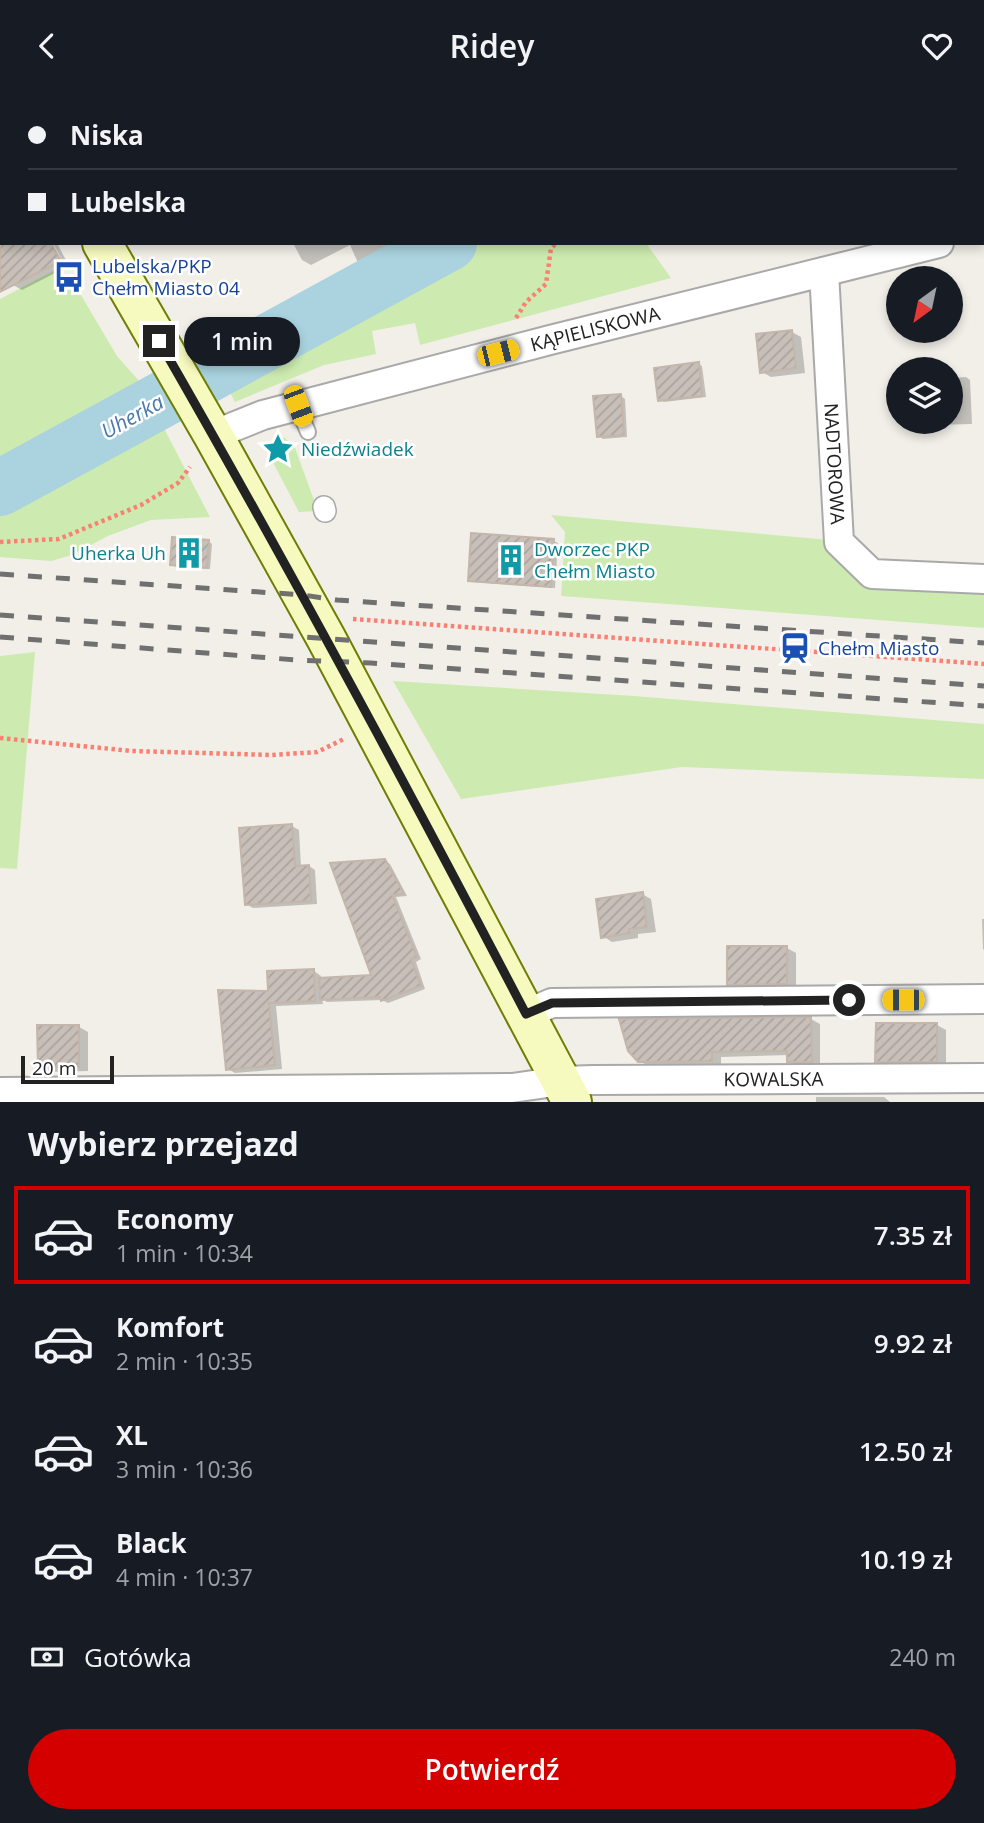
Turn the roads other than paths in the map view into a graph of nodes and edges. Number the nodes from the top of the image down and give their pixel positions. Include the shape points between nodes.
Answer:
1 (103, 245) edge
2 (931, 245) edge
3 (824, 272) junction
4 (298, 406) junction
5 (207, 424) junction
6 (308, 432) dead end
7 (984, 579) edge
8 (984, 999) edge
9 (526, 1014) junction
10 (984, 1078) edge
11 (567, 1091) edge
12 (0, 1092) edge

1 - 5 main road
2 - 3 street, KĄPIELISKOWA
3 - 4 street, KĄPIELISKOWA
3 - 7 street, NADTOROWA via 839,542 872,574
4 - 5 street, KĄPIELISKOWA
4 - 6 lane
5 - 9 main road
8 - 9 street via 552,1003
9 - 11 main road
10 - 11 street, KOWALSKA
11 - 12 street, KOWALSKA via 512,1087

